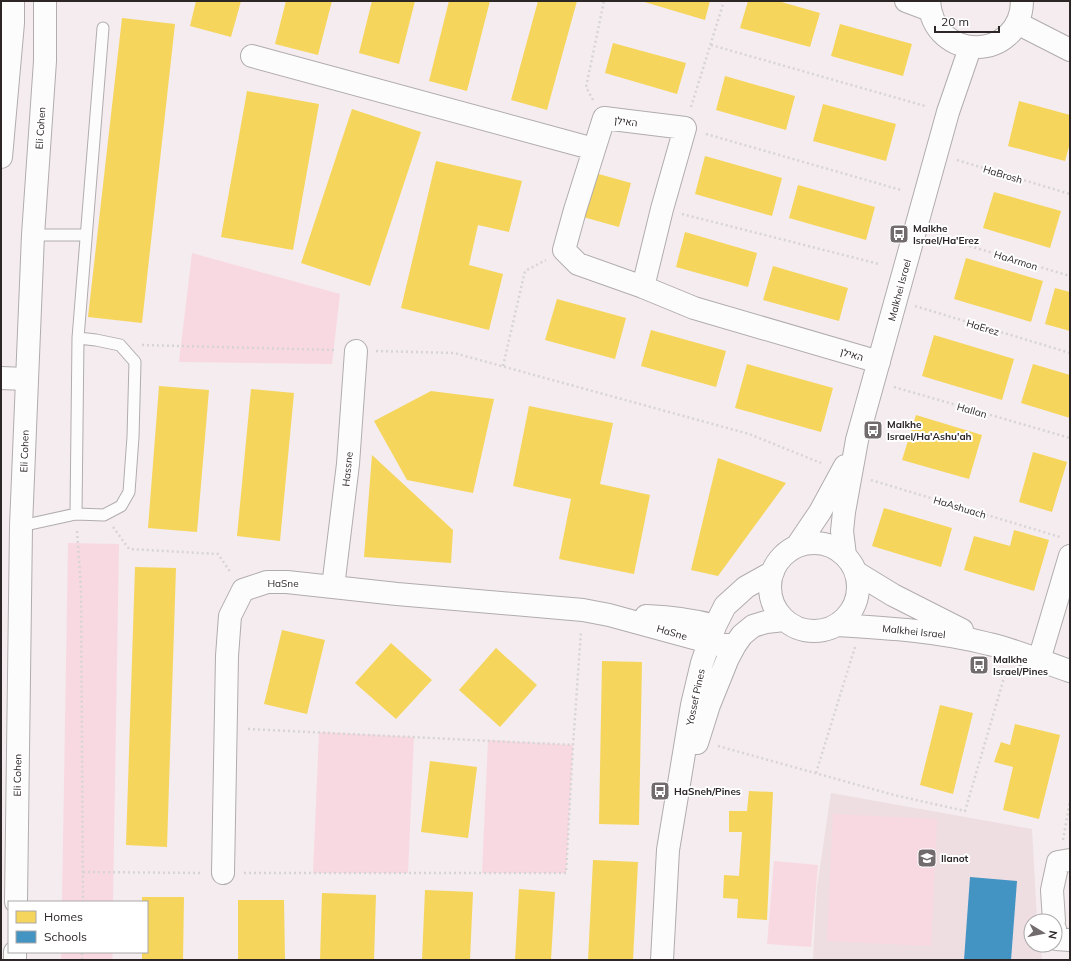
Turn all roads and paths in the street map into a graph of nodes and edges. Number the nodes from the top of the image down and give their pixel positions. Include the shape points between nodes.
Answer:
1 (13, 1) edge
2 (45, 1) edge
3 (604, 1) edge
4 (724, 1) edge
5 (906, 1) edge
6 (1022, 1) edge
7 (930, 5) edge
8 (1017, 23) junction
9 (103, 28) dead end
10 (711, 45) junction
11 (970, 48) junction
12 (1070, 50) edge
13 (252, 56) dead end
14 (925, 106) dead end
15 (604, 118) junction
16 (685, 128) junction
17 (594, 149) junction
18 (937, 154) junction
19 (1, 157) edge
20 (901, 190) dead end
21 (1070, 194) edge
22 (662, 209) junction
23 (916, 230) junction
24 (33, 235) junction
25 (86, 235) junction
26 (564, 250) junction
27 (879, 264) dead end
28 (1070, 276) edge
29 (643, 287) junction
30 (896, 301) junction
31 (78, 338) junction
32 (120, 344) junction
33 (356, 351) junction
34 (1070, 353) edge
35 (503, 366) junction
36 (876, 371) junction
37 (1, 378) edge
38 (26, 380) junction
39 (1070, 438) edge
40 (857, 440) junction
41 (821, 463) dead end
42 (850, 474) junction
43 (76, 514) junction
44 (104, 514) junction
45 (21, 526) junction
46 (797, 546) junction
47 (1066, 547) edge
48 (845, 554) junction
49 (773, 572) junction
50 (857, 574) junction
51 (333, 587) junction
52 (243, 590) junction
53 (583, 610) junction
54 (784, 620) junction
55 (838, 625) junction
56 (862, 626) junction
57 (711, 634) junction
58 (990, 644) junction
59 (735, 645) junction
60 (1012, 651) junction
61 (1039, 660) junction
62 (1070, 671) edge
63 (225, 728) junction
64 (698, 740) junction
65 (573, 745) junction
66 (816, 773) junction
67 (1070, 801) edge
68 (668, 850) junction
69 (1064, 861) edge
70 (83, 872) junction
71 (223, 873) junction
72 (16, 901) edge
73 (83, 901) edge
74 (1053, 913) edge
75 (662, 960) edge

1 - 19 street
2 - 24 street, Eli Cohen via 45,61
3 - 15 path via 586,87
4 - 10 path
5 - 7 street
6 - 8 street
7 - 11 street via 935,24 944,35 955,44
8 - 11 street via 1009,35 997,43 984,48
8 - 12 street
9 - 25 lane
10 - 14 path
10 - 16 path
11 - 18 street, Malkhei Israel
13 - 17 street
15 - 16 street, האילן
15 - 17 street, האילן
16 - 20 path
16 - 22 street
17 - 26 street, האילן
18 - 21 path, HaBrosh
18 - 23 street, Malkhei Israel
22 - 27 path
22 - 29 street
23 - 28 path, HaArmon
23 - 30 street, Malkhei Israel
24 - 25 lane
24 - 38 street, Eli Cohen
25 - 31 lane
26 - 29 street, האילן via 578,264
26 - 35 path via 525,271
29 - 36 street, האילן via 694,308
30 - 34 path, HaErez
30 - 36 street, Malkhei Israel
31 - 32 lane
31 - 43 lane
32 - 33 path
32 - 44 lane via 135,362 129,492 121,506
33 - 35 path via 454,353
33 - 51 street, Hassne via 348,464
35 - 41 path via 749,434
36 - 39 path, HaIlan
36 - 40 street, Malkhei Israel
37 - 38 street
38 - 45 street, Eli Cohen
40 - 42 street, Malkhei Israel
40 - 46 street, Malkhei Israel via 837,483
42 - 47 path, HaAshuach
42 - 48 street, Malkhei Israel via 842,531
43 - 44 lane
43 - 45 lane
43 - 70 path via 81,589
44 - 52 path via 129,549 218,554
45 - 72 street, Eli Cohen
46 - 48 street via 822,543 835,547
46 - 49 street via 786,552
47 - 61 street
48 - 50 street
49 - 54 street via 770,584 771,598
49 - 57 street, Yossef Pines via 746,587 730,600
50 - 55 street via 859,588 856,603 849,616
50 - 58 street, Malkhei Israel via 917,608
51 - 52 street, HaSne via 267,582
51 - 53 street, HaSne
52 - 63 street via 230,616
53 - 57 street, HaSne via 609,615 694,620
53 - 65 path
54 - 55 street via 796,628 810,631
54 - 59 street, Yossef Pines via 753,626
55 - 56 street, Malkhei Israel
56 - 58 street, Malkhei Israel via 944,634
56 - 66 path
57 - 59 street, HaSne
57 - 68 street, Yossef Pines via 692,705
58 - 60 street, Malkhei Israel
59 - 64 street, Yossef Pines via 712,698
60 - 61 street, Malkhei Israel
60 - 66 path via 965,811 894,795
61 - 62 street, Malkhei Israel
63 - 65 path
63 - 71 street
64 - 66 path
64 - 68 street, Yossef Pines
65 - 71 path via 566,873
67 - 69 path
68 - 75 street, Yossef Pines
69 - 74 street via 1052,890
70 - 71 path
70 - 73 path

